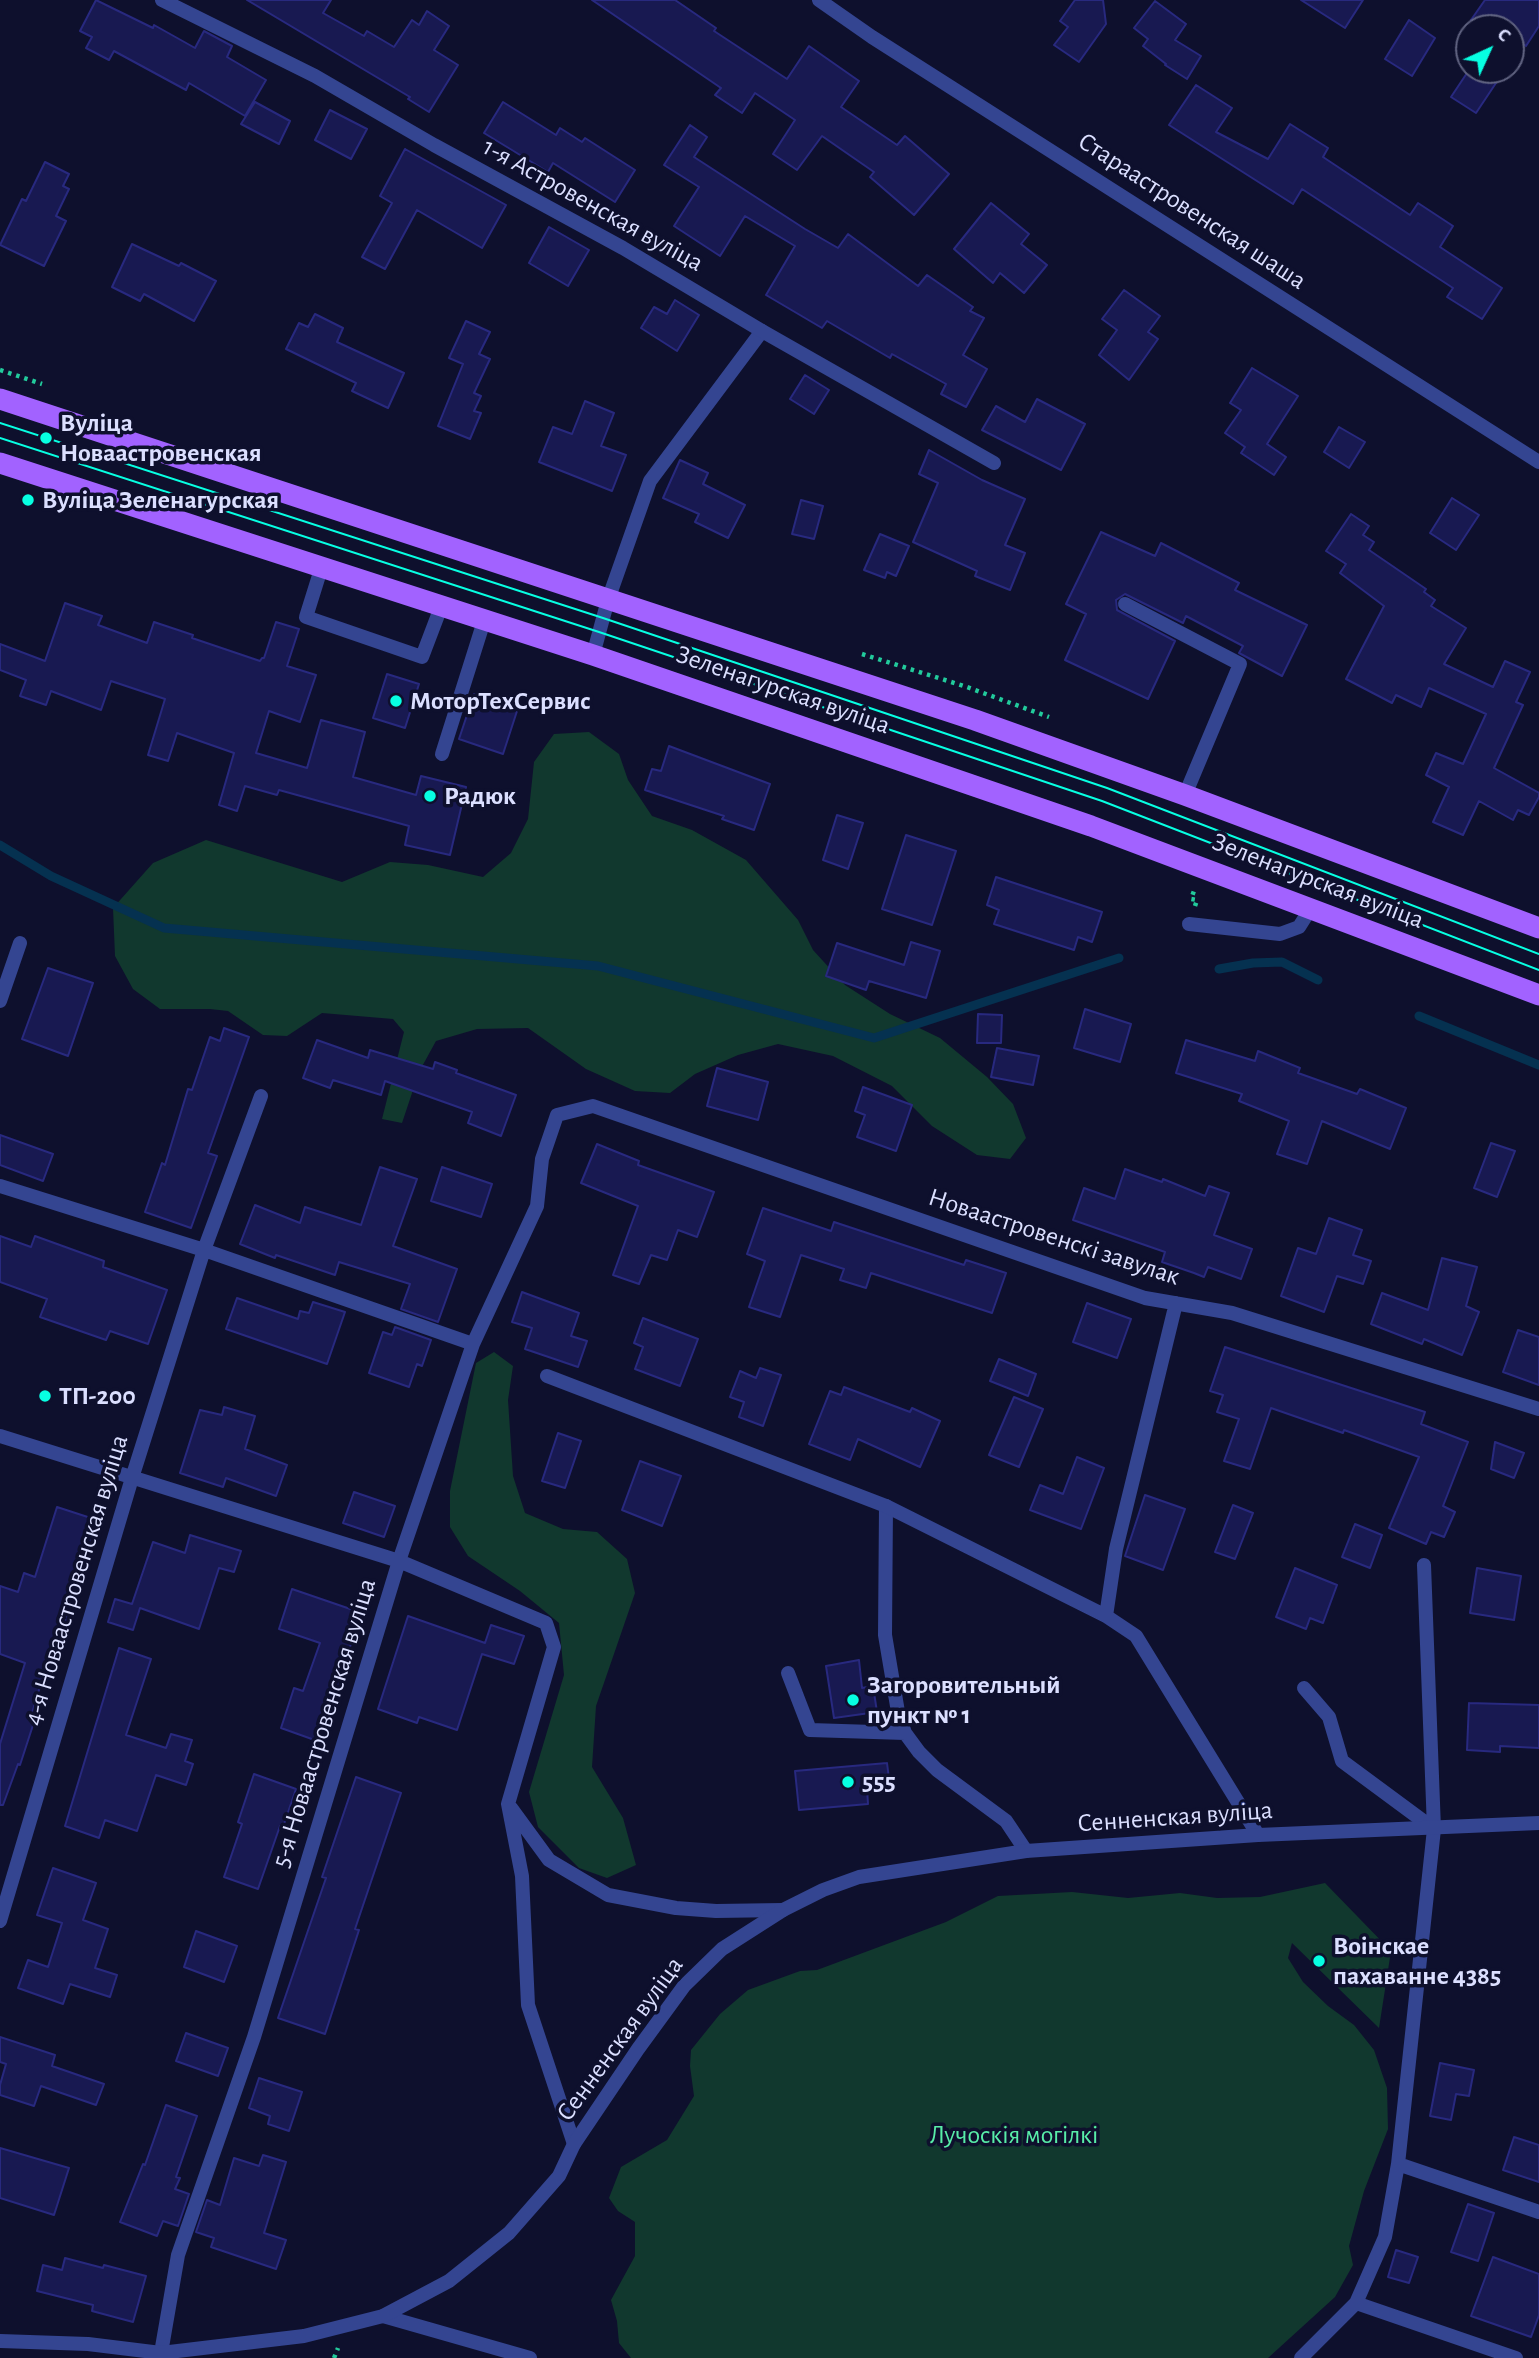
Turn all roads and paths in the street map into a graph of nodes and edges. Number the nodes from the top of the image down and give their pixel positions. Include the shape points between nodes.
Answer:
1 (162, 0) edge
2 (819, 0) edge
3 (762, 331) junction
4 (0, 399) edge
5 (1539, 462) edge
6 (0, 463) edge
7 (994, 463) dead end
8 (321, 569) junction
9 (608, 600) junction
10 (1125, 604) dead end
11 (440, 607) junction
12 (484, 621) junction
13 (593, 655) junction
14 (442, 754) dead end
15 (1185, 795) junction
16 (1311, 908) junction
17 (1189, 924) dead end
18 (1539, 928) edge
19 (20, 943) dead end
20 (1539, 995) edge
21 (0, 1001) edge
22 (261, 1096) dead end
23 (557, 1115) joint
24 (0, 1186) edge
25 (204, 1250) junction
26 (1176, 1303) junction
27 (473, 1344) junction
28 (547, 1376) dead end
29 (1539, 1409) edge
30 (0, 1436) edge
31 (132, 1478) junction
32 (886, 1506) junction
33 (399, 1560) junction
34 (1424, 1565) dead end
35 (1106, 1616) junction
36 (788, 1674) dead end
37 (1304, 1688) dead end
38 (905, 1733) junction
39 (508, 1804) junction
40 (1536, 1826) edge
41 (1434, 1829) junction
42 (1258, 1835) junction
43 (1026, 1851) junction
44 (783, 1910) junction
45 (0, 1921) edge
46 (574, 2144) junction
47 (1398, 2164) junction
48 (1539, 2213) edge
49 (1356, 2303) junction
50 (383, 2316) junction
51 (0, 2341) edge
52 (161, 2353) junction
53 (530, 2358) edge
54 (1301, 2358) edge
55 (1516, 2358) edge

1 - 3 street, 1-я Астровенская вуліца via 315,76
2 - 5 street, Стараастровенская шаша
3 - 7 street, 1-я Астровенская вуліца
3 - 9 street via 650,481
4 - 9 main road, Зеленагурская вуліца
6 - 8 main road, Зеленагурская вуліца
8 - 11 main road, Зеленагурская вуліца
8 - 11 street via 306,617 422,657
9 - 13 street
9 - 15 main road, Зеленагурская вуліца via 975,720
10 - 15 street via 1240,664
11 - 12 main road, Зеленагурская вуліца
12 - 13 main road, Зеленагурская вуліца
12 - 14 street
13 - 16 main road, Зеленагурская вуліца via 1091,826
15 - 18 main road, Зеленагурская вуліца
16 - 17 street via 1299,927 1280,934
16 - 20 main road, Зеленагурская вуліца
19 - 21 street
22 - 25 street, 4-я Новаастровенская вуліца
23 - 26 street, Новаастровенскі завулак via 593,1106 1145,1298
23 - 27 street, 5-я Новаастровенская вуліца via 542,1159 537,1206
24 - 25 street
25 - 27 street
25 - 31 street, 4-я Новаастровенская вуліца
26 - 29 street, Новаастровенскі завулак via 1232,1313
26 - 35 street via 1116,1549
27 - 33 street, 5-я Новаастровенская вуліца
28 - 32 street
30 - 31 street
31 - 33 street
31 - 45 street, 4-я Новаастровенская вуліца
32 - 35 street
32 - 38 street via 885,1635
33 - 39 street via 546,1623 554,1647
33 - 52 street, 5-я Новаастровенская вуліца via 254,2037 178,2255
34 - 41 street
35 - 42 street via 1136,1636
36 - 38 street via 810,1730
37 - 41 street via 1329,1717 1342,1761
38 - 43 street via 937,1770 1006,1821
39 - 44 street via 550,1860 608,1895 676,1908
39 - 46 street via 522,1876 528,2005
40 - 41 street, Сенненская вуліца
41 - 42 street, Сенненская вуліца
41 - 47 street
42 - 43 street, Сенненская вуліца
43 - 44 street, Сенненская вуліца via 859,1877
44 - 46 street, Сенненская вуліца via 722,1949 684,1986
46 - 50 street, Сенненская вуліца via 559,2176 509,2233 449,2281
47 - 48 street
47 - 49 street via 1385,2237
49 - 54 street
49 - 55 street
50 - 52 street, Сенненская вуліца via 304,2336
50 - 53 street
51 - 52 street, Сенненская вуліца via 88,2344

